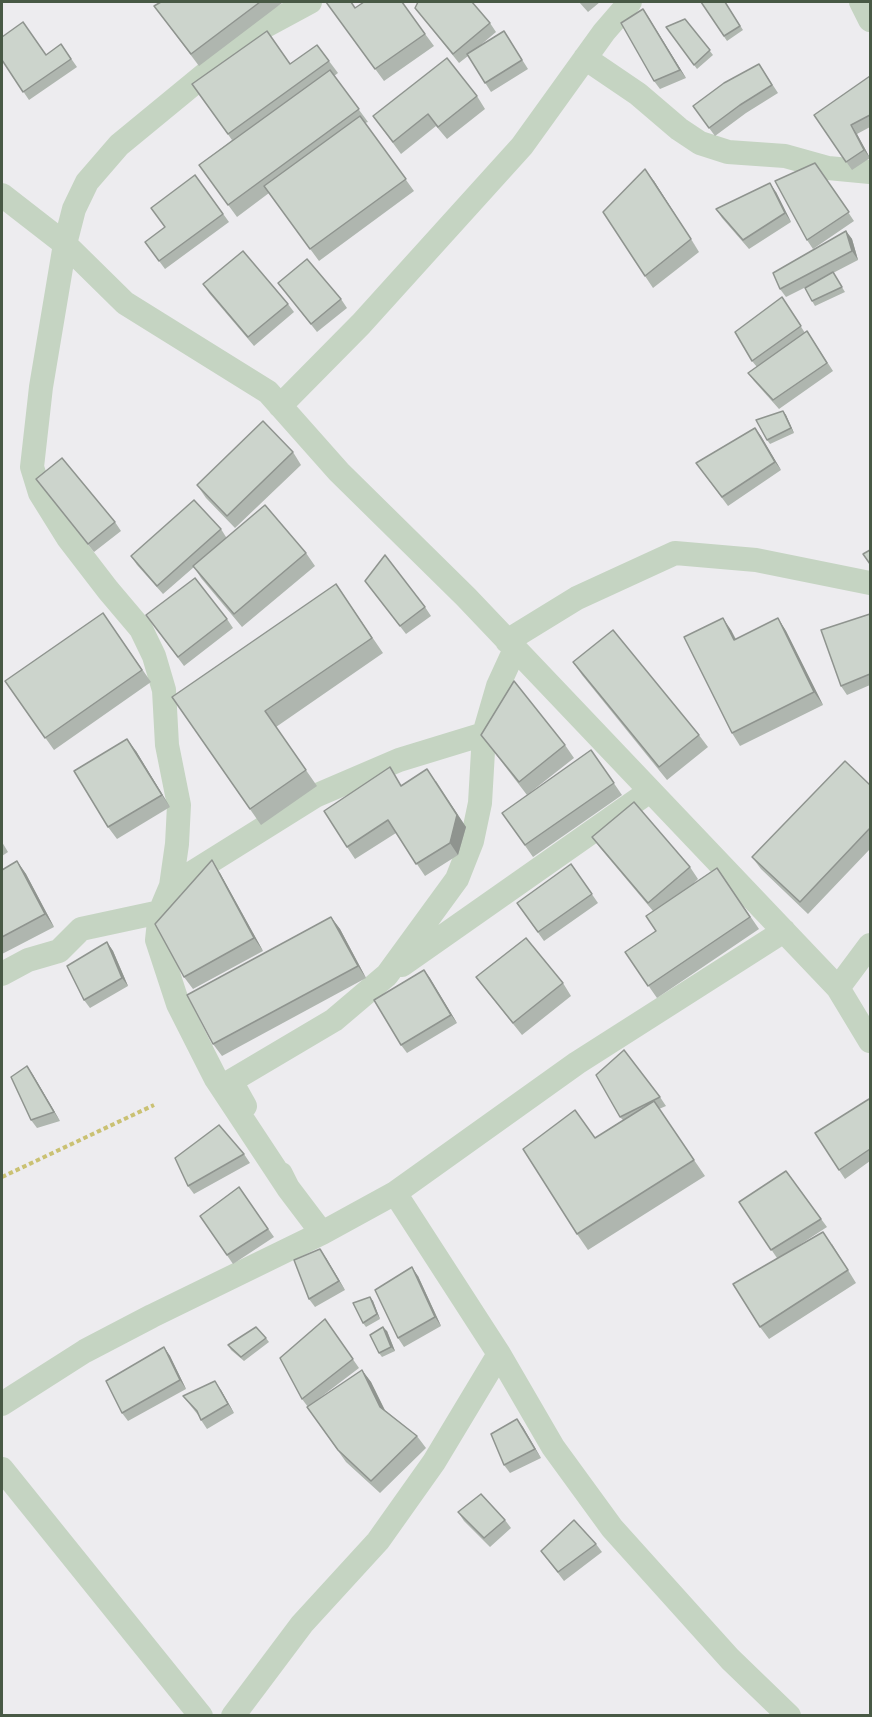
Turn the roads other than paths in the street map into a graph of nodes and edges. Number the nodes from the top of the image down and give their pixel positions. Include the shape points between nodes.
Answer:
1 (310, 2) edge
2 (630, 2) edge
3 (861, 2) edge
4 (870, 20) edge
5 (585, 58) junction
6 (870, 172) edge
7 (2, 195) edge
8 (65, 244) junction
9 (280, 406) junction
10 (870, 583) edge
11 (511, 645) junction
12 (484, 734) junction
13 (650, 791) junction
14 (171, 886) junction
15 (160, 912) junction
16 (784, 931) junction
17 (870, 945) edge
18 (2, 975) edge
19 (387, 975) junction
20 (838, 988) junction
21 (870, 1041) edge
22 (216, 1079) junction
23 (288, 1188) junction
24 (395, 1193) junction
25 (322, 1233) junction
26 (499, 1354) junction
27 (2, 1404) edge
28 (2, 1469) edge
29 (201, 1716) edge
30 (233, 1716) edge
31 (789, 1716) edge

1 - 8 street via 260,29 119,145 87,182 74,209
2 - 5 street
3 - 4 street
5 - 6 street via 700,143 728,152 785,156 828,168
5 - 9 street via 522,146 361,324
7 - 8 street
8 - 9 street via 125,303 268,392
8 - 14 street via 32,467 40,493 68,538 141,629 154,656 164,690 167,745 179,805
9 - 11 street via 339,472
10 - 11 street via 756,560 675,553 577,598
11 - 12 street
11 - 13 street
12 - 14 street via 399,760 315,796
12 - 19 street via 480,803 472,841 457,879
13 - 16 street
13 - 19 street
14 - 15 street
15 - 18 street via 81,929 59,951 28,960
15 - 22 street via 157,940 178,1004
16 - 20 street
16 - 24 street via 578,1063
17 - 20 street
19 - 22 street
19 - 23 street via 334,1020 231,1081
20 - 21 street
22 - 23 street
23 - 25 street
24 - 25 street
24 - 26 street
25 - 27 street via 142,1321
26 - 30 street via 434,1462 378,1541 302,1624
26 - 31 street via 553,1447 612,1528 730,1659
28 - 29 street

